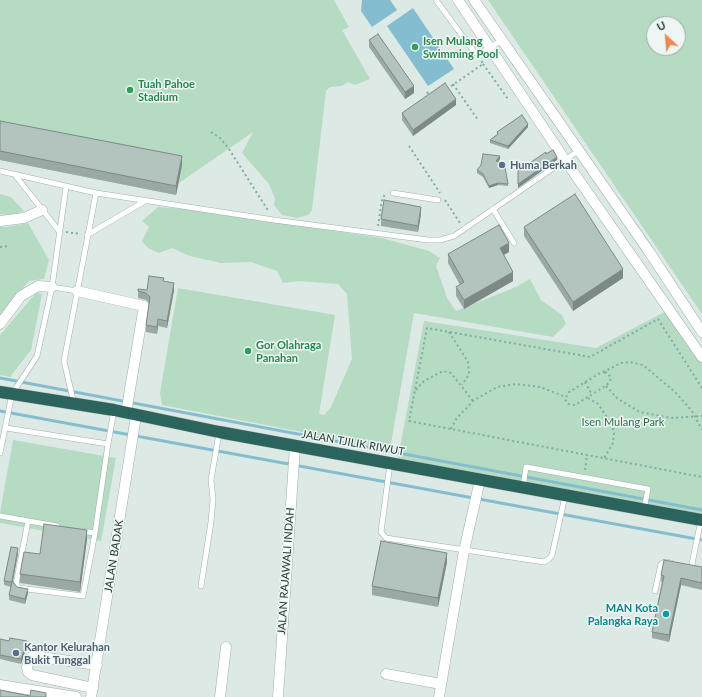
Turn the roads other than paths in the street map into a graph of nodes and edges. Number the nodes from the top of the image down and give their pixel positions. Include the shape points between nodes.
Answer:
1 (436, 0) edge
2 (458, 0) edge
3 (474, 0) edge
4 (502, 40) junction
5 (489, 48) junction
6 (578, 151) junction
7 (565, 160) junction
8 (0, 171) edge
9 (15, 175) junction
10 (66, 187) junction
11 (96, 193) junction
12 (393, 194) road end
13 (438, 200) dead end
14 (146, 201) junction
15 (493, 209) junction
16 (42, 210) junction
17 (0, 221) edge
18 (59, 230) junction
19 (87, 235) junction
20 (514, 243) dead end
21 (52, 287) junction
22 (77, 291) junction
23 (0, 324) edge
24 (702, 332) edge
25 (702, 357) edge
26 (6, 393) edge
27 (74, 404) junction
28 (114, 410) junction
29 (131, 415) junction
30 (6, 428) junction
31 (219, 432) junction
32 (108, 444) junction
33 (295, 446) junction
34 (0, 453) edge
35 (390, 463) junction
36 (480, 480) junction
37 (523, 487) junction
38 (565, 495) junction
39 (644, 509) junction
40 (0, 516) edge
41 (702, 520) edge
42 (28, 521) junction
43 (65, 528) edge
44 (72, 529) edge
45 (95, 533) junction
46 (464, 551) junction
47 (679, 565) edge
48 (686, 566) edge
49 (693, 568) junction
50 (702, 571) edge
51 (201, 586) dead end
52 (655, 591) dead end
53 (226, 647) dead end
54 (97, 665) junction
55 (386, 674) dead end
56 (441, 684) junction
57 (0, 685) edge
58 (92, 692) edge
59 (76, 697) edge
60 (220, 697) edge
61 (278, 697) edge
62 (439, 697) edge

1 - 5 lane via 477,54
2 - 5 street
3 - 4 street
4 - 5 lane
4 - 6 street
5 - 7 street
6 - 7 lane
6 - 24 street
7 - 15 lane
7 - 25 street
8 - 9 lane
9 - 10 lane
9 - 16 lane
10 - 11 lane
10 - 18 lane
11 - 14 lane
11 - 19 lane
12 - 13 lane
14 - 15 lane via 428,240 454,236
14 - 19 lane
15 - 20 lane
16 - 17 street via 24,218
16 - 18 lane
18 - 21 lane
19 - 22 lane
21 - 22 lane
21 - 23 street via 38,286 21,296
21 - 26 lane via 37,356
22 - 27 lane via 64,361
22 - 29 street, JALAN BADAK via 144,306 129,398
26 - 27 highway, JALAN TJILIK RIWUT
26 - 30 lane
27 - 28 highway, JALAN TJILIK RIWUT
28 - 29 highway, JALAN TJILIK RIWUT
28 - 32 lane
29 - 31 highway, JALAN TJILIK RIWUT
29 - 54 street, JALAN BADAK
30 - 32 lane
30 - 34 lane
31 - 33 highway, JALAN TJILIK RIWUT
31 - 51 lane via 211,480 214,499
32 - 45 lane
33 - 35 highway, JALAN TJILIK RIWUT
33 - 61 street, JALAN RAJAWALI INDAH
35 - 36 highway, JALAN TJILIK RIWUT
35 - 46 lane via 381,532 383,536
36 - 37 highway, JALAN TJILIK RIWUT
36 - 46 street
37 - 38 highway, JALAN TJILIK RIWUT
37 - 39 lane via 526,467 583,477 648,489
38 - 39 highway, JALAN TJILIK RIWUT
38 - 46 lane via 552,555 547,561
39 - 41 highway, JALAN TJILIK RIWUT
40 - 42 lane
41 - 49 lane
42 - 43 lane
42 - 45 lane via 16,584 19,588 83,596
44 - 45 lane
46 - 56 street
47 - 52 lane via 665,562 661,564
48 - 49 lane
49 - 50 lane
53 - 60 street
54 - 58 street, JALAN BADAK
54 - 58 street via 34,656 27,667 32,675
55 - 56 street
56 - 62 street
57 - 59 street

